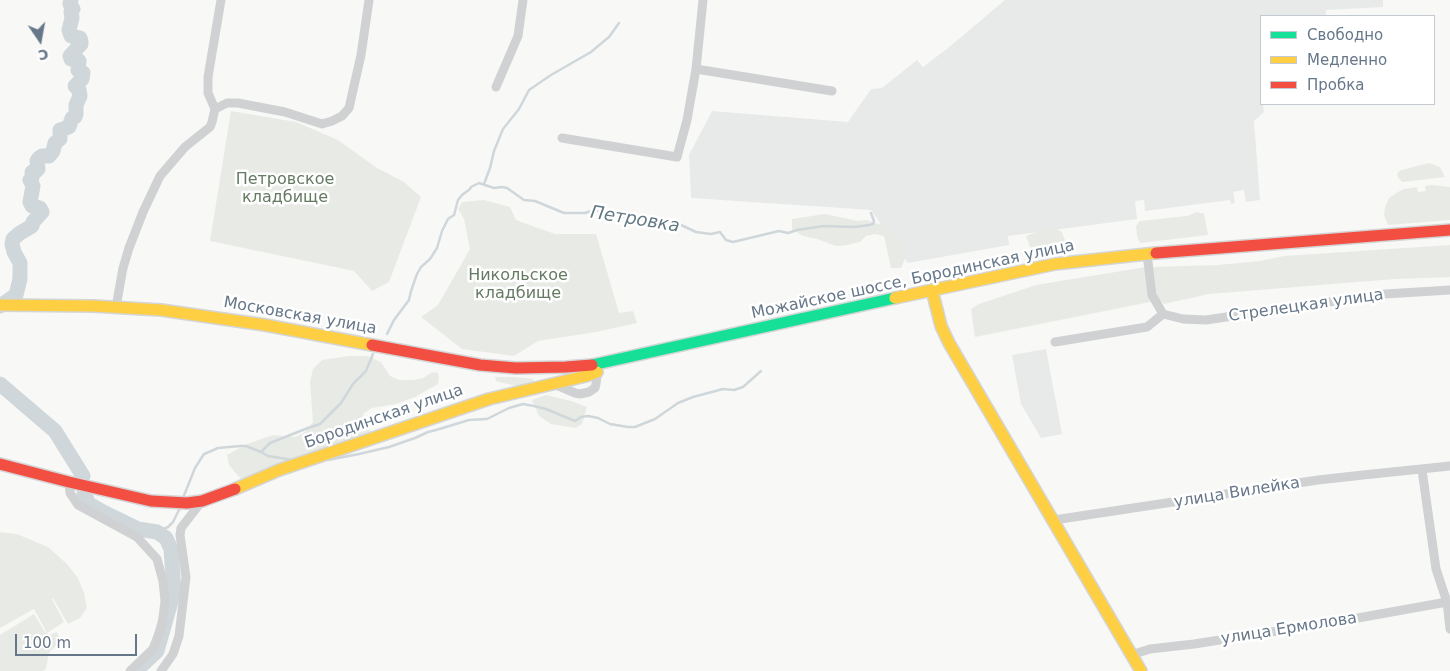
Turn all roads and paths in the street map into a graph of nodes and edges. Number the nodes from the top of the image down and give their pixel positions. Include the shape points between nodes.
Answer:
1 (221, 0) edge
2 (370, 0) edge
3 (523, 0) edge
4 (703, 0) edge
5 (696, 69) junction
6 (496, 87) dead end
7 (832, 91) dead end
8 (214, 109) junction
9 (562, 138) dead end
10 (1450, 230) edge
11 (1148, 254) junction
12 (932, 290) junction
13 (1450, 290) edge
14 (0, 305) edge
15 (116, 307) junction
16 (1163, 314) junction
17 (1055, 342) dead end
18 (500, 367) joint
19 (597, 367) junction
20 (554, 384) junction
21 (0, 464) edge
22 (1450, 466) edge
23 (1422, 470) junction
24 (79, 485) junction
25 (202, 500) junction
26 (1054, 520) junction
27 (1446, 602) junction
28 (1450, 629) edge
29 (1131, 655) junction
30 (130, 671) edge
31 (161, 671) edge
32 (1141, 671) edge

1 - 8 street via 208,77 208,93
2 - 8 street via 349,108 342,116 322,124 285,112 238,103 227,103
3 - 6 street via 518,36
4 - 5 street
5 - 7 street
5 - 9 street via 678,157
8 - 15 street via 210,127 197,136 160,176 129,248
10 - 11 main road, Можайское шоссе, Бородинская улица
11 - 12 main road, Можайское шоссе, Бородинская улица via 1055,264
11 - 16 street via 1152,295
12 - 19 main road, Можайское шоссе, Бородинская улица
12 - 26 main road via 949,343
13 - 16 street, Стрелецкая улица via 1385,294 1206,320
14 - 15 main road, Московская улица
15 - 18 main road, Московская улица via 214,316
16 - 17 street via 1146,326
18 - 19 main road, Можайское шоссе, Бородинская улица
19 - 20 main road, Бородинская улица via 586,376
19 - 20 street via 595,388 586,393 575,393
20 - 25 main road, Бородинская улица via 489,399 279,470
21 - 24 main road, Бородинская улица
22 - 23 street, улица Вилейка
23 - 26 street, улица Вилейка via 1318,480
23 - 27 street via 1436,569
24 - 25 main road, Бородинская улица via 151,501 180,503
24 - 30 street via 70,493 78,505 137,537 157,559 165,601 162,626 153,649
25 - 31 street via 181,528 186,577 179,636 173,654
26 - 29 main road
27 - 28 street
27 - 29 street, улица Ермолова via 1320,625 1150,649
29 - 32 main road

